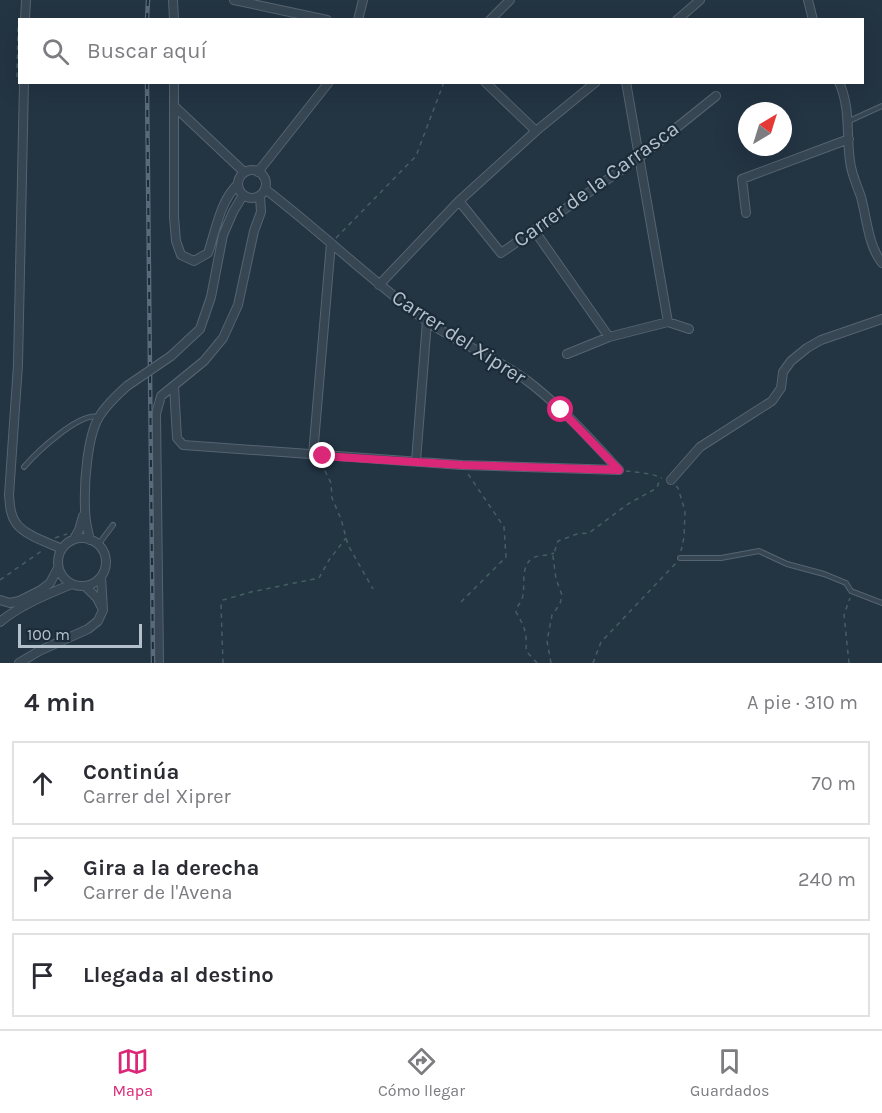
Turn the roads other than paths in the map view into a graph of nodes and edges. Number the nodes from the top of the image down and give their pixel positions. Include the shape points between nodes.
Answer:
1 (26, 0) edge
2 (173, 0) edge
3 (234, 0) edge
4 (363, 0) edge
5 (510, 0) edge
6 (700, 0) edge
7 (808, 0) edge
8 (256, 2) edge
9 (25, 18) edge
10 (174, 18) edge
11 (319, 18) edge
12 (358, 18) edge
13 (492, 18) edge
14 (679, 18) edge
15 (812, 18) edge
16 (24, 84) edge
17 (174, 84) edge
18 (327, 84) edge
19 (487, 84) edge
20 (594, 84) edge
21 (626, 84) edge
22 (840, 84) edge
23 (716, 96) dead end
24 (174, 106) junction
25 (882, 106) edge
26 (849, 121) junction
27 (536, 131) junction
28 (849, 138) junction
29 (640, 157) junction
30 (244, 172) junction
31 (258, 172) junction
32 (238, 184) junction
33 (262, 192) junction
34 (243, 195) junction
35 (459, 201) junction
36 (746, 213) dead end
37 (534, 230) junction
38 (331, 243) junction
39 (882, 262) edge
40 (379, 285) junction
41 (882, 319) edge
42 (427, 321) junction
43 (668, 322) junction
44 (689, 328) dead end
45 (609, 337) junction
46 (567, 354) dead end
47 (174, 386) junction
48 (99, 417) junction
49 (313, 455) junction
50 (416, 462) junction
51 (24, 467) dead end
52 (671, 480) road end
53 (85, 508) junction
54 (113, 525) dead end
55 (74, 539) junction
56 (90, 540) junction
57 (98, 545) junction
58 (62, 549) junction
59 (680, 558) road end
60 (58, 568) junction
61 (100, 578) junction
62 (72, 584) junction
63 (85, 586) junction
64 (0, 600) edge
65 (882, 603) edge
66 (103, 610) junction
67 (0, 622) edge
68 (19, 663) edge
69 (159, 663) edge

1 - 9 street
2 - 10 street
3 - 8 street
4 - 12 street
5 - 13 street
6 - 14 street
7 - 15 street
8 - 11 street
16 - 58 street via 18,365 10,510 16,524 29,534
17 - 24 street
18 - 31 street
19 - 27 street
20 - 27 street
21 - 29 street
22 - 26 street
23 - 29 street, Carrer de la Carrasca
24 - 30 street
24 - 32 street via 174,217 181,255 194,261 208,253 223,204
25 - 26 lane
26 - 28 street
27 - 35 street
28 - 36 street via 742,179
28 - 39 street via 850,163 875,254
29 - 37 street, Carrer de la Carrasca
29 - 43 street
30 - 31 street
30 - 32 street
31 - 33 street via 266,185
32 - 34 street
33 - 34 street via 251,198
33 - 38 street, Carrer del Xiprer
33 - 47 street via 261,212 238,305 223,338 204,361
34 - 48 street, bridge via 223,235 211,297 200,329 171,356 127,386
35 - 37 street, Carrer de la Carrasca via 501,253
35 - 40 street
37 - 45 street
38 - 40 street, Carrer del Xiprer
38 - 49 street
40 - 42 street, Carrer del Xiprer
41 - 52 street via 807,348 783,372 781,387 772,401 700,447
42 - 50 street
42 - 50 street, Carrer del Xiprer via 533,385 619,470
43 - 44 street
43 - 45 street
45 - 46 street
47 - 49 street via 177,438 183,446
47 - 69 street via 161,396 156,414
48 - 51 lane via 92,415 69,427
48 - 53 street via 88,456
49 - 50 street
53 - 55 street
53 - 56 street
54 - 57 lane
55 - 56 street
55 - 58 street
56 - 57 street
57 - 61 street via 106,564
58 - 60 street
59 - 65 lane via 721,558 759,552 846,583 852,591
60 - 62 street
60 - 64 street via 41,590 20,601
61 - 63 street
61 - 66 street
62 - 63 street
62 - 67 street via 16,610
63 - 66 street
66 - 68 street via 88,630

